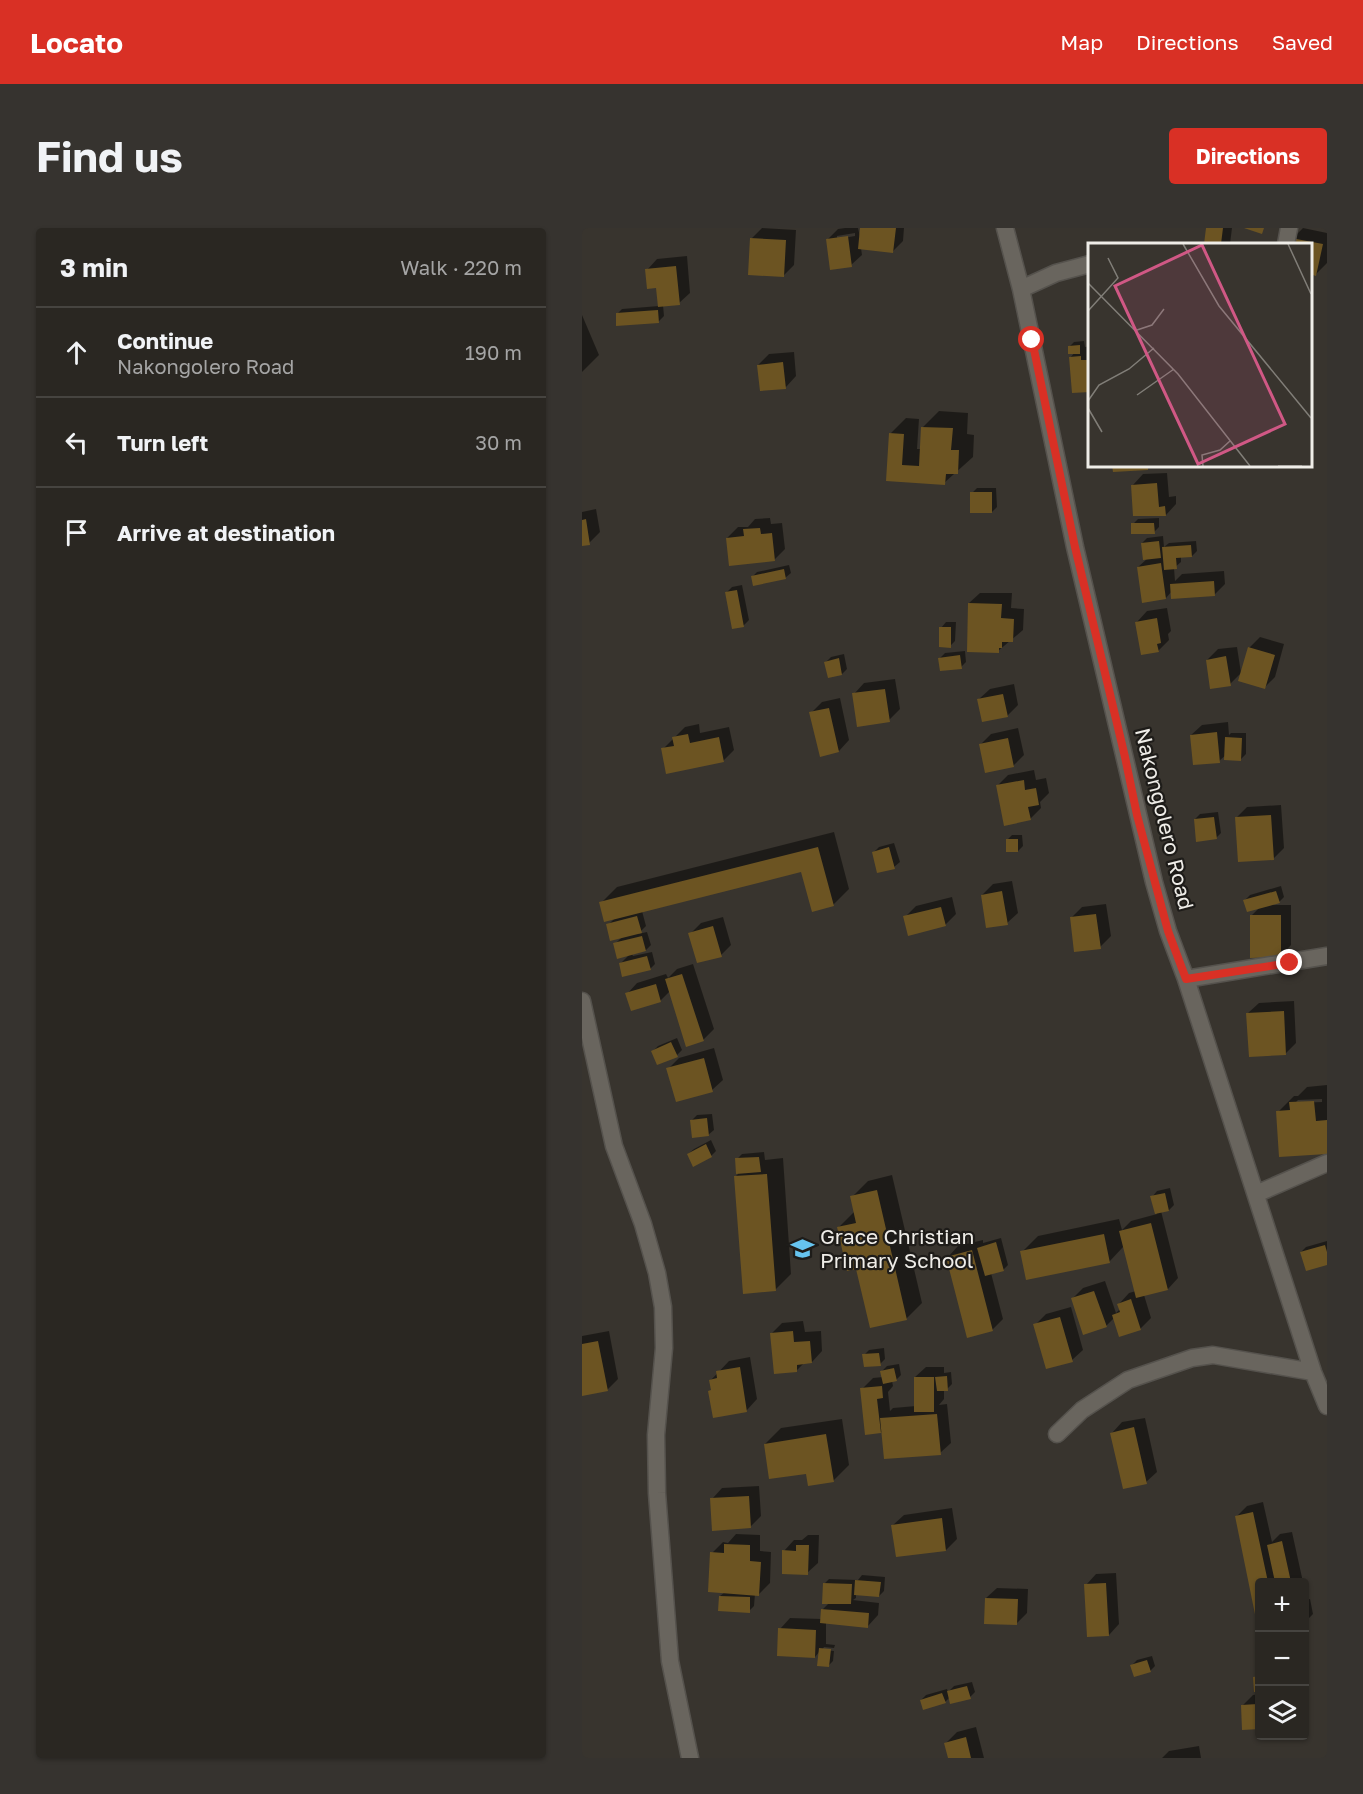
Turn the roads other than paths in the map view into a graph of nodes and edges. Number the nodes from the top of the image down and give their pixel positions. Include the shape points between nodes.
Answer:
1 (1005, 228) edge
2 (1289, 228) edge
3 (1286, 243) edge
4 (1088, 265) edge
5 (1021, 289) junction
6 (1327, 956) edge
7 (1186, 979) junction
8 (582, 1001) edge
9 (1327, 1163) edge
10 (1256, 1194) junction
11 (1313, 1372) junction
12 (1327, 1406) edge
13 (1057, 1434) dead end
14 (690, 1758) edge

1 - 5 street, Nakongolero Road
2 - 3 street
4 - 5 street via 1056,273
5 - 7 street, Nakongolero Road via 1137,815 1168,931
6 - 7 street
7 - 10 street, Nakongolero Road
8 - 14 street via 614,1146 650,1250 663,1307 657,1493 670,1661
9 - 10 street
10 - 11 street, Nakongolero Road
11 - 12 street, Nakongolero Road
11 - 13 street via 1213,1355 1192,1358 1128,1380 1082,1410

